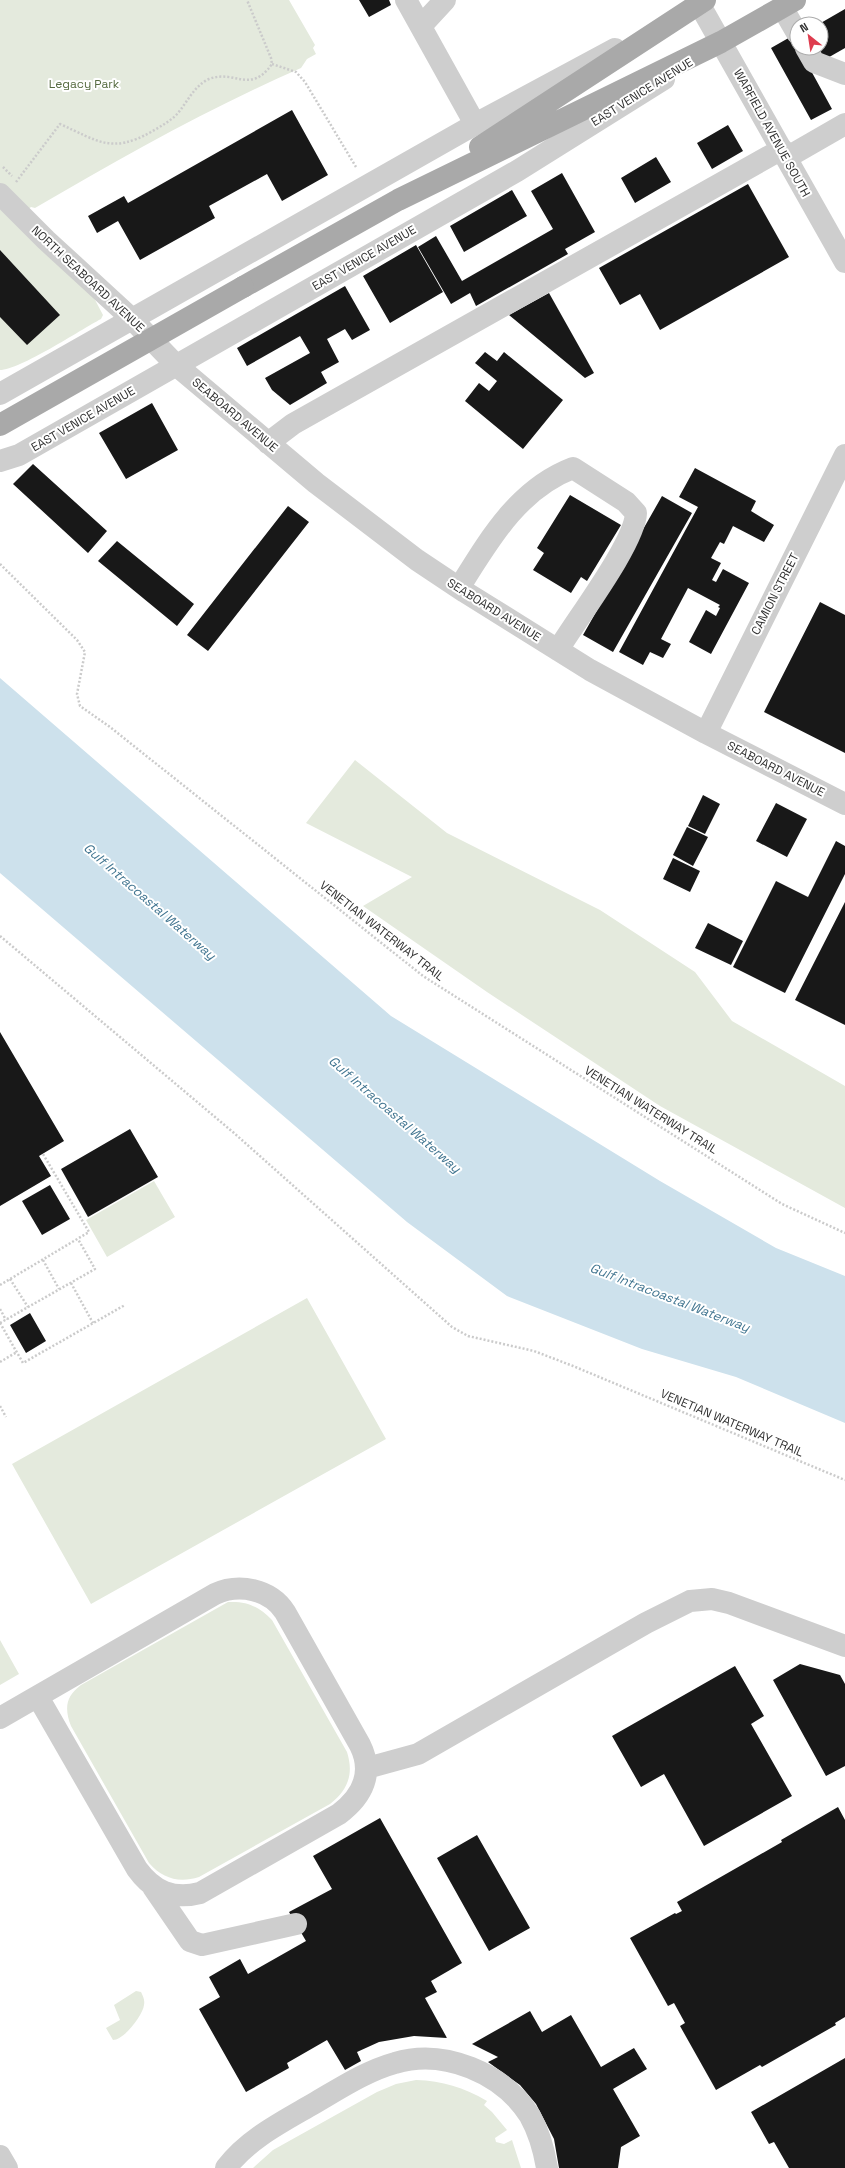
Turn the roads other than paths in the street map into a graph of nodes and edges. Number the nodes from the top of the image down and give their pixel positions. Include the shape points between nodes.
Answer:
1 (406, 0) edge
2 (445, 0) edge
3 (700, 1) edge
4 (788, 4) edge
5 (792, 16) edge
6 (421, 26) junction
7 (721, 42) junction
8 (811, 56) edge
9 (845, 74) edge
10 (475, 124) junction
11 (845, 124) edge
12 (784, 153) junction
13 (10, 186) edge
14 (404, 197) junction
15 (845, 262) edge
16 (132, 319) junction
17 (176, 365) junction
18 (0, 394) edge
19 (0, 425) edge
20 (268, 443) junction
21 (845, 455) edge
22 (0, 461) edge
23 (459, 588) junction
24 (558, 650) junction
25 (706, 733) junction
26 (845, 804) edge
27 (845, 1646) edge
28 (38, 1696) junction
29 (0, 1718) edge
30 (367, 1768) junction
31 (153, 1887) junction
32 (296, 1924) dead end
33 (0, 2156) edge
34 (7, 2168) edge
35 (226, 2168) edge
36 (547, 2168) edge

1 - 6 street
2 - 6 street
3 - 7 street, WARFIELD AVENUE SOUTH
3 - 10 street
3 - 14 main road, EAST VENICE AVENUE
4 - 5 street
4 - 7 main road, EAST VENICE AVENUE
6 - 10 street
7 - 12 street, WARFIELD AVENUE SOUTH
7 - 14 main road, EAST VENICE AVENUE
7 - 17 street, EAST VENICE AVENUE via 517,171
8 - 9 street via 814,62
10 - 16 street
11 - 12 street
12 - 15 street, WARFIELD AVENUE SOUTH
12 - 20 street via 733,175 319,409
13 - 16 street, NORTH SEABOARD AVENUE via 46,240
14 - 19 main road, EAST VENICE AVENUE, bridge
16 - 17 street, NORTH SEABOARD AVENUE
16 - 18 street
17 - 20 street, SEABOARD AVENUE
17 - 22 street, EAST VENICE AVENUE via 19,455
20 - 23 street, SEABOARD AVENUE via 322,488 417,560
21 - 25 street, CAMION STREET
23 - 24 street, SEABOARD AVENUE
23 - 24 street via 496,529 515,507 557,474 573,468 626,502 636,513 636,523 610,570
24 - 25 street, SEABOARD AVENUE
25 - 26 street, SEABOARD AVENUE
27 - 30 street via 730,1603 712,1599 690,1601 418,1754
28 - 29 street
28 - 30 street via 215,1594 233,1589 254,1590 282,1607 360,1745
28 - 31 street via 137,1869
30 - 31 street via 363,1787 347,1807 208,1889 184,1896 168,1894
31 - 32 street via 190,1941 195,1944 202,1945
33 - 34 street
35 - 36 street via 242,2150 267,2131 369,2073 395,2062 433,2058 472,2068 486,2075 510,2094 522,2106 536,2129

